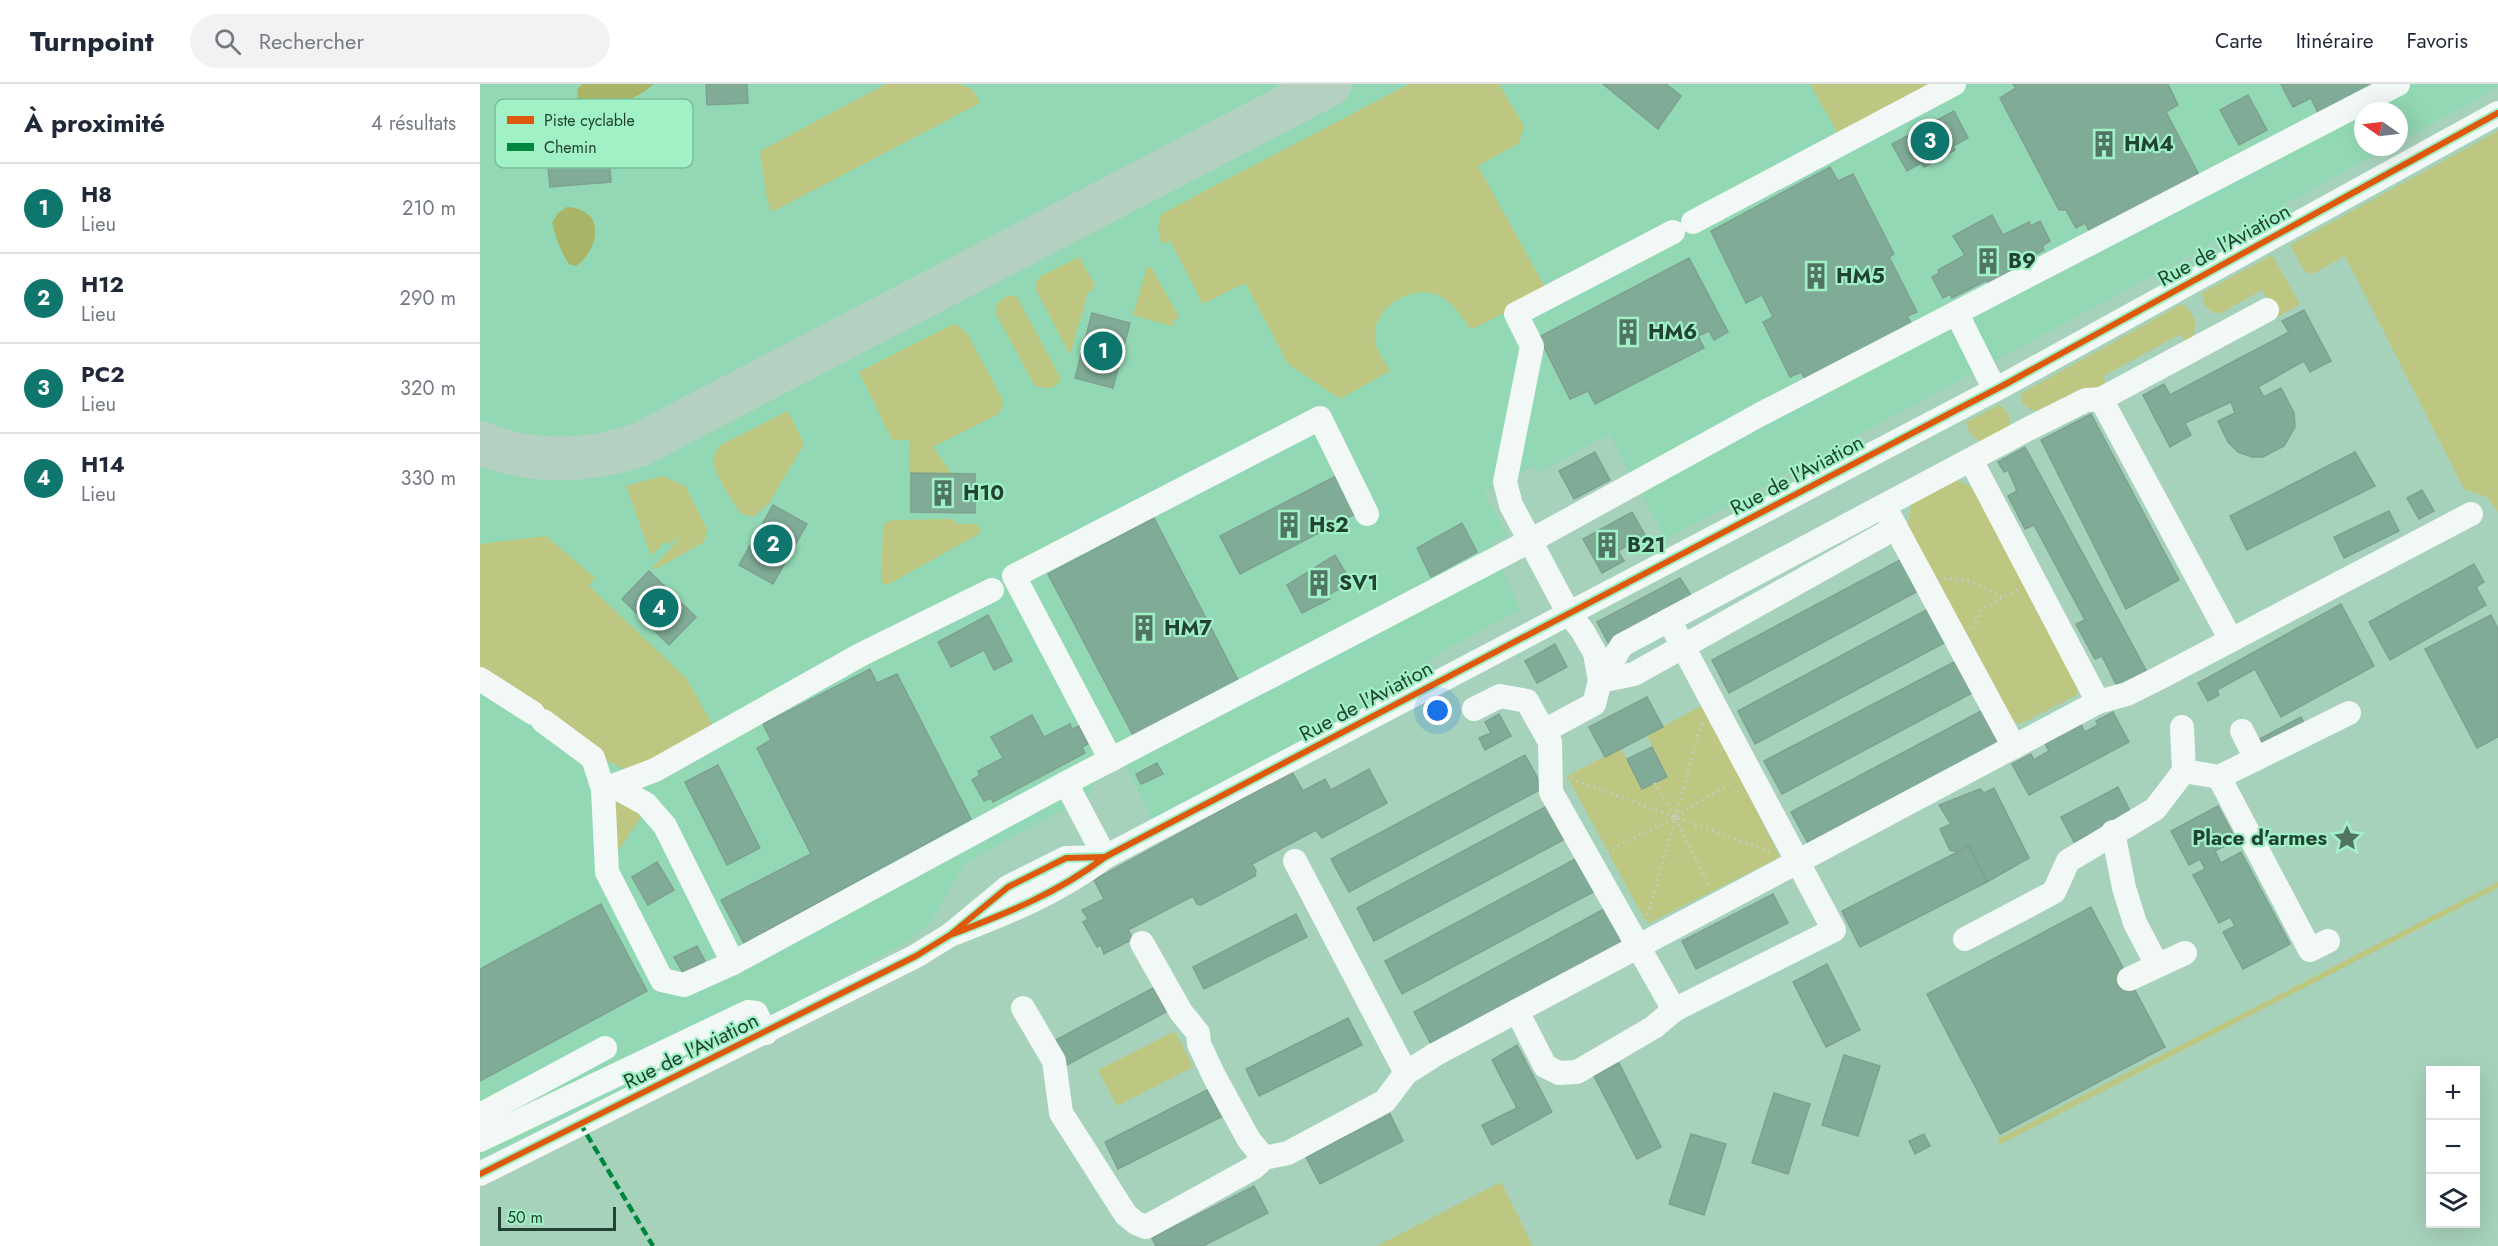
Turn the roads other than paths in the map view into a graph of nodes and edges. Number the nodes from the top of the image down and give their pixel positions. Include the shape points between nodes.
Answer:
1 (1954, 84) edge
2 (2398, 84) edge
3 (2498, 113) edge
4 (2267, 310) dead end
5 (1957, 314) junction
6 (1995, 390) junction
7 (2101, 399) junction
8 (1971, 460) junction
9 (1884, 506) junction
10 (1367, 514) dead end
11 (2471, 514) dead end
12 (1895, 528) junction
13 (1530, 541) junction
14 (992, 590) dead end
15 (1569, 614) junction
16 (1669, 620) junction
17 (2230, 640) junction
18 (1681, 646) junction
19 (480, 679) edge
20 (1600, 681) junction
21 (2098, 702) junction
22 (1474, 709) dead end
23 (2349, 713) dead end
24 (2182, 727) dead end
25 (1544, 731) junction
26 (2242, 731) dead end
27 (2014, 747) junction
28 (2256, 759) junction
29 (1111, 760) junction
30 (2184, 771) junction
31 (2219, 777) junction
32 (1066, 783) junction
33 (608, 788) junction
34 (2113, 832) junction
35 (1105, 856) junction
36 (1295, 861) dead end
37 (1798, 862) junction
38 (1965, 939) dead end
39 (2328, 941) dead end
40 (1142, 943) dead end
41 (1639, 946) junction
42 (2185, 953) dead end
43 (733, 963) junction
44 (2157, 965) junction
45 (2129, 979) dead end
46 (1023, 1008) dead end
47 (1674, 1010) junction
48 (1517, 1011) junction
49 (766, 1033) junction
50 (604, 1048) dead end
51 (1406, 1073) junction
52 (480, 1115) edge
53 (480, 1140) edge
54 (1264, 1158) junction
55 (480, 1174) edge

1 - 13 street via 1516,314 1532,346 1505,482 1511,505
2 - 5 street
3 - 6 street, Rue de l'Aviation
4 - 7 street
5 - 6 street
5 - 13 street via 1761,414
6 - 15 street, Rue de l'Aviation
7 - 8 street via 2086,400
7 - 17 street
8 - 9 street
8 - 21 street
9 - 12 street
9 - 16 street
10 - 29 street via 1320,418 1014,576
11 - 17 street
12 - 18 street
12 - 27 street
13 - 15 street
13 - 29 street
14 - 33 street via 862,654 655,770
15 - 20 street via 1594,653
15 - 35 street, Rue de l'Aviation
16 - 18 street
16 - 20 street via 1622,645
17 - 21 street via 2127,694
18 - 20 street via 1634,674
18 - 37 street
19 - 33 street via 593,758
20 - 25 street via 1594,704
21 - 27 street
22 - 25 street via 1500,696 1527,701
23 - 28 street
24 - 30 street
25 - 41 street via 1551,742 1551,792
26 - 28 street
27 - 37 street
28 - 31 street
29 - 32 street
30 - 31 street
30 - 34 street via 2155,809
31 - 39 street via 2310,950
32 - 35 street
32 - 43 street
33 - 43 street via 646,804 665,826
33 - 43 street via 607,872 662,980 684,985
34 - 38 street via 2068,861 2054,892
34 - 44 street via 2135,923
35 - 49 street, Rue de l'Aviation via 1077,878 1020,909 950,935
36 - 51 street
37 - 41 street
37 - 47 street via 1834,930
40 - 54 street via 1181,1012 1198,1033 1214,1076 1249,1140
41 - 47 street
41 - 48 street
42 - 44 street
44 - 45 street
46 - 54 street via 1054,1061 1061,1113 1126,1215 1136,1224 1146,1227 1253,1168
47 - 48 street via 1654,1027 1577,1072 1559,1073 1545,1066
48 - 51 street
49 - 53 street via 756,1013 748,1012
49 - 55 street, Rue de l'Aviation
50 - 52 street
51 - 54 street via 1385,1101 1288,1153

